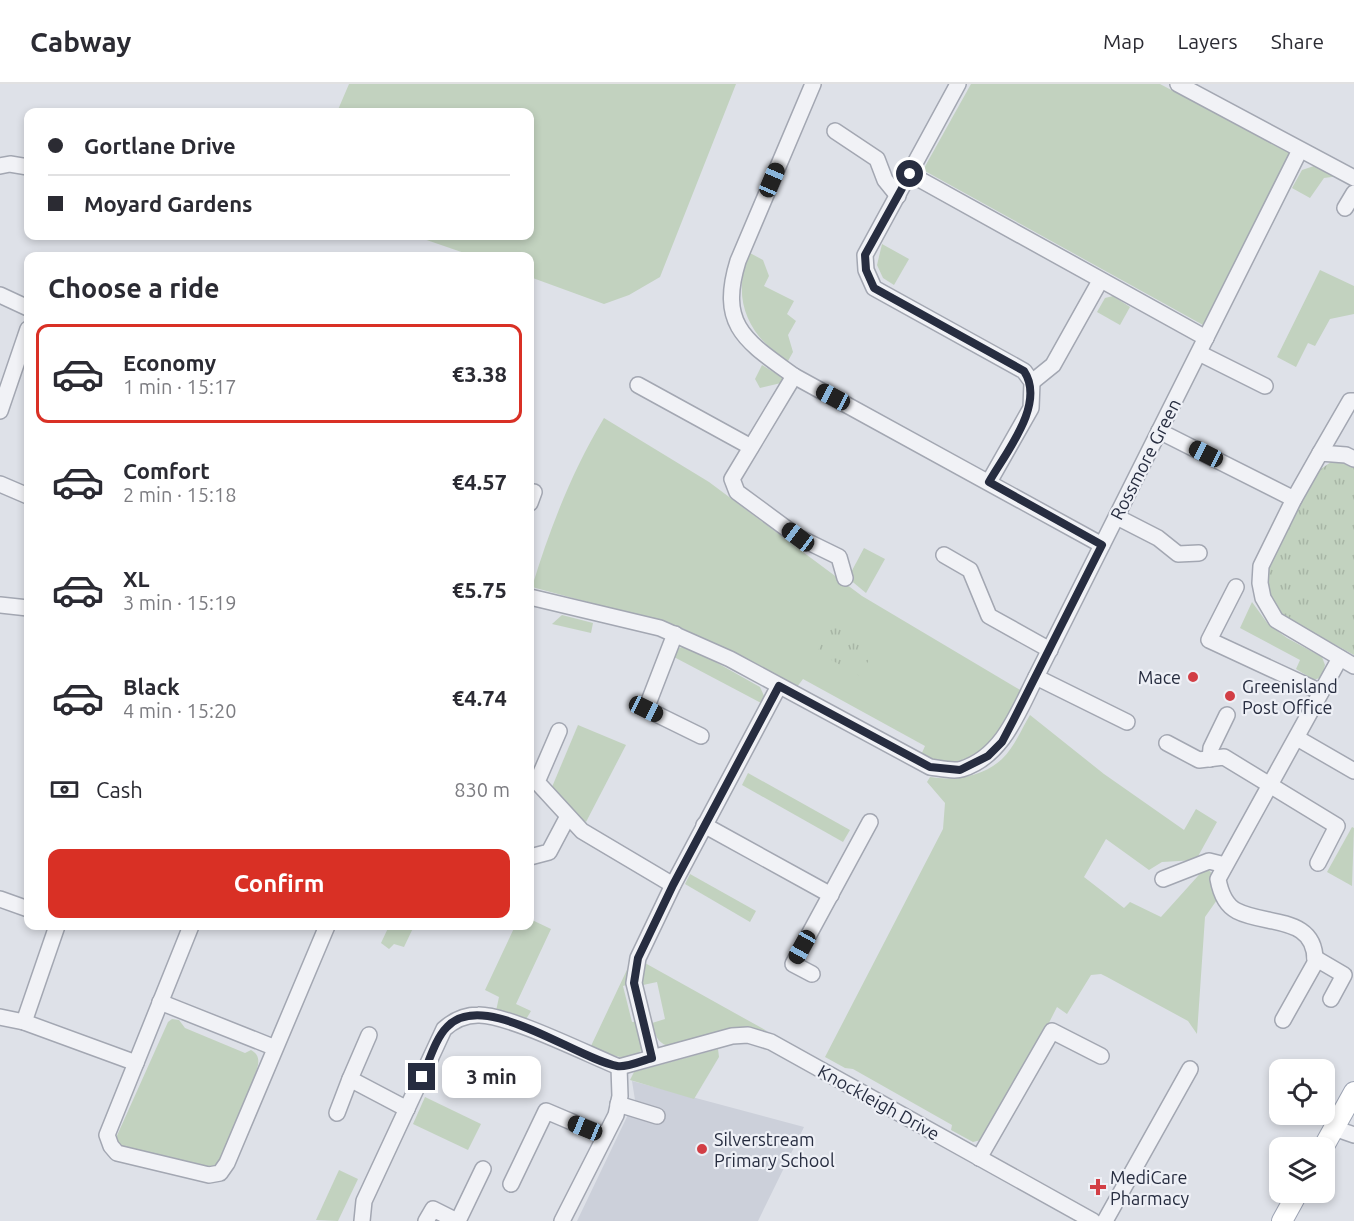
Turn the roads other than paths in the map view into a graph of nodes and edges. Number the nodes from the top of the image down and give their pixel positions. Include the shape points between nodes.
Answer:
1 (813, 84) edge
2 (958, 84) edge
3 (1178, 84) edge
4 (835, 131) dead end
5 (1300, 150) junction
6 (0, 166) edge
7 (24, 166) edge
8 (910, 174) junction
9 (1354, 178) edge
10 (1354, 193) edge
11 (898, 196) junction
12 (1346, 208) dead end
13 (1100, 281) junction
14 (0, 295) edge
15 (24, 306) edge
16 (1206, 338) junction
17 (24, 340) edge
18 (1198, 353) junction
19 (794, 376) junction
20 (1032, 382) junction
21 (638, 385) dead end
22 (1266, 386) dead end
23 (1354, 402) edge
24 (0, 411) edge
25 (1160, 431) junction
26 (751, 447) junction
27 (1320, 453) junction
28 (1354, 459) edge
29 (989, 482) junction
30 (0, 484) edge
31 (24, 494) edge
32 (1294, 499) junction
33 (1117, 517) junction
34 (1102, 545) junction
35 (1198, 553) dead end
36 (944, 555) dead end
37 (845, 578) dead end
38 (1236, 586) dead end
39 (534, 598) edge
40 (0, 605) edge
41 (24, 608) edge
42 (675, 634) junction
43 (1050, 650) junction
44 (1347, 662) edge
45 (1036, 677) junction
46 (779, 686) junction
47 (1321, 692) junction
48 (1227, 715) dead end
49 (1127, 722) dead end
50 (559, 731) dead end
51 (701, 736) dead end
52 (1297, 738) junction
53 (1167, 743) dead end
54 (1210, 759) junction
55 (1354, 771) edge
56 (1271, 784) junction
57 (567, 818) junction
58 (870, 822) dead end
59 (704, 825) junction
60 (534, 857) edge
61 (1317, 863) dead end
62 (1225, 865) junction
63 (1163, 879) dead end
64 (673, 885) junction
65 (831, 895) junction
66 (0, 899) edge
67 (24, 908) edge
68 (56, 930) edge
69 (189, 930) edge
70 (325, 930) edge
71 (1315, 958) junction
72 (812, 974) dead end
73 (1331, 999) dead end
74 (160, 1002) junction
75 (0, 1017) edge
76 (1283, 1020) dead end
77 (24, 1022) junction
78 (369, 1035) dead end
79 (273, 1047) junction
80 (1101, 1056) dead end
81 (652, 1058) junction
82 (136, 1063) junction
83 (619, 1067) junction
84 (1190, 1069) dead end
85 (350, 1080) junction
86 (1354, 1092) edge
87 (618, 1104) junction
88 (407, 1109) junction
89 (337, 1113) dead end
90 (657, 1116) dead end
91 (1334, 1128) junction
92 (1354, 1135) edge
93 (605, 1136) junction
94 (1329, 1137) edge
95 (979, 1158) junction
96 (483, 1169) dead end
97 (511, 1184) dead end
98 (1292, 1203) edge
99 (1087, 1219) edge
100 (362, 1221) edge
101 (426, 1221) edge
102 (458, 1221) edge
103 (562, 1221) edge
104 (1105, 1221) edge
105 (1282, 1221) edge

1 - 19 street via 738,261 730,311 753,346
2 - 8 street
3 - 5 street
4 - 11 street via 877,159 885,180
5 - 9 street
5 - 16 street, Rossmore Green
6 - 7 street
8 - 11 street
8 - 13 street
10 - 12 street
11 - 20 street via 865,255 874,288 1024,371
13 - 16 street
13 - 20 street via 1053,365
14 - 15 street
16 - 18 street, Rossmore Green
17 - 24 street
18 - 22 street
18 - 25 street, Rossmore Green
19 - 26 street
19 - 29 street
20 - 29 street via 1031,408
21 - 26 street
23 - 27 street via 1350,401
25 - 32 street
25 - 33 street, Rossmore Green
26 - 37 street via 732,479 737,492 798,537 839,557
27 - 28 street
27 - 32 street
29 - 34 street
30 - 31 street
32 - 44 street via 1261,566 1263,598 1276,620
33 - 34 street, Rossmore Green
33 - 35 street via 1168,544 1178,554
34 - 43 street, Rossmore Green
36 - 43 street via 970,570 989,616
38 - 47 street via 1209,640
39 - 42 street, Rossmore Green
40 - 41 street
42 - 46 street, Rossmore Green
42 - 51 street via 646,709
43 - 45 street, Rossmore Green
44 - 47 street
45 - 46 street, Rossmore Green via 1002,742 988,756 960,770 930,767
45 - 49 street
46 - 59 street
47 - 52 street
48 - 54 street via 1211,748
50 - 57 street via 537,782
52 - 55 street
52 - 56 street
53 - 54 street via 1199,760
54 - 56 street via 1224,756
56 - 61 street via 1337,826
56 - 62 street
57 - 60 street via 549,852
57 - 64 street via 588,835
58 - 65 street
59 - 64 street
59 - 65 street
62 - 63 street via 1209,861
62 - 71 street via 1218,879 1226,901 1236,911 1294,926 1310,938
64 - 81 street via 638,958 634,976
65 - 72 street via 793,964
66 - 67 street
68 - 77 street
69 - 74 street
70 - 79 street
71 - 73 street via 1344,975
71 - 76 street
74 - 79 street
74 - 82 street
75 - 77 street
77 - 82 street
78 - 85 street
79 - 82 street via 227,1163 220,1173 209,1175 117,1153 111,1146 107,1135
80 - 95 street via 1052,1031
81 - 83 street, Knockleigh Drive
81 - 95 street, Knockleigh Drive via 732,1036 748,1035 771,1042
83 - 87 street
83 - 88 street via 491,1016 466,1016 444,1029
84 - 104 street
85 - 88 street
85 - 89 street
86 - 91 main road
87 - 90 street
87 - 93 street
88 - 100 street via 364,1201
91 - 92 street
91 - 94 main road
93 - 97 street via 546,1112
93 - 103 street
95 - 99 street, Knockleigh Drive
96 - 102 street
98 - 105 main road
101 - 102 street via 433,1209

